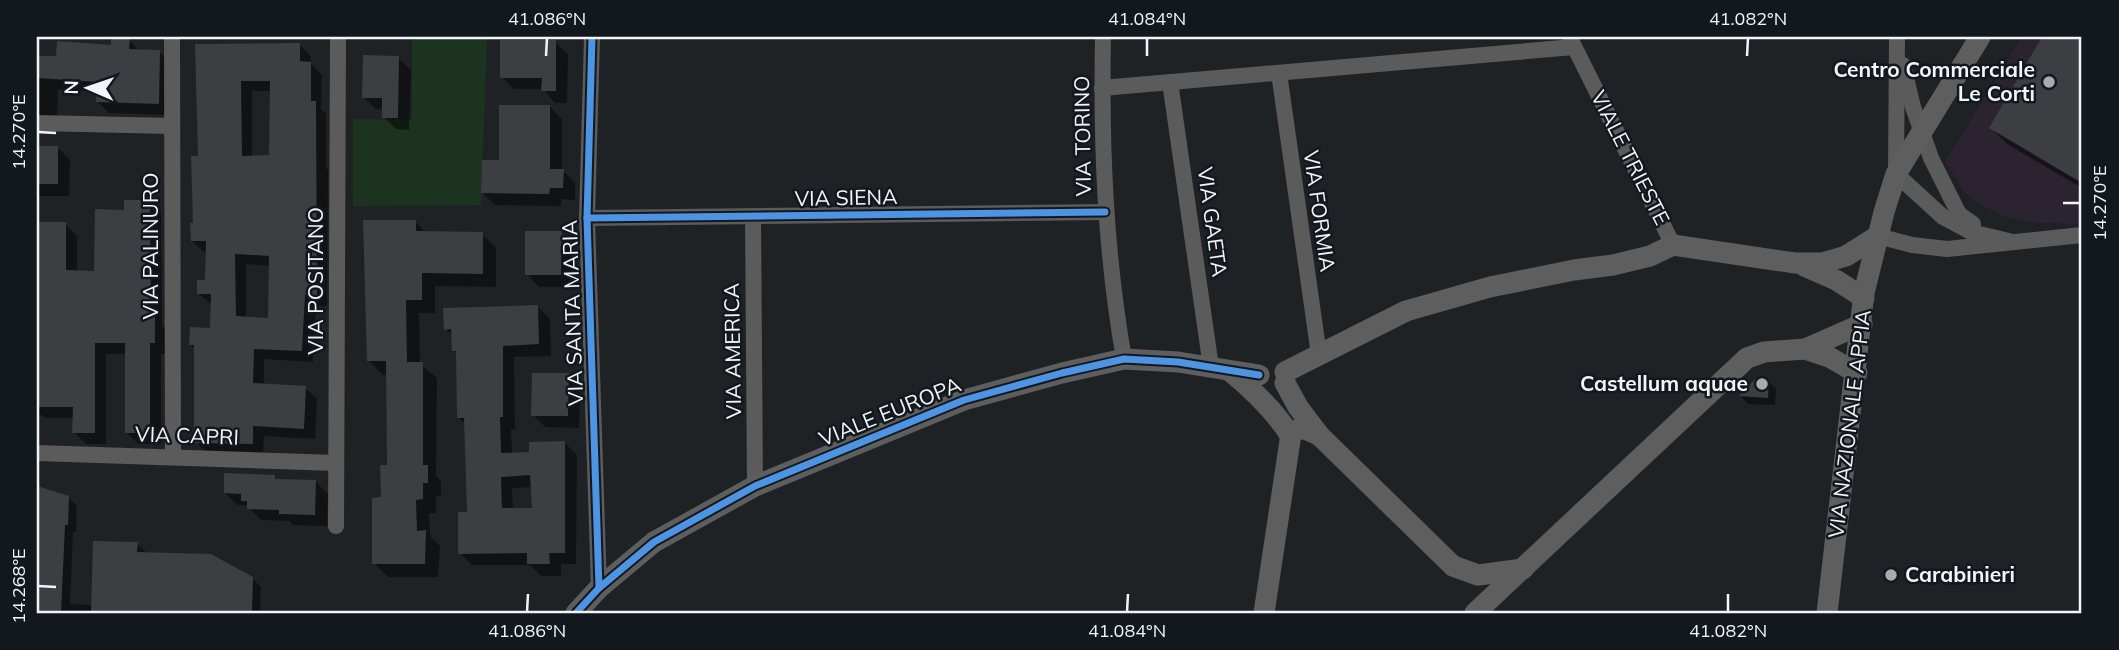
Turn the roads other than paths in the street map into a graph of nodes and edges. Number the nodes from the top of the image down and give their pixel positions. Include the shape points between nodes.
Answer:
1 (172, 37) edge
2 (338, 37) edge
3 (592, 37) edge
4 (1103, 37) edge
5 (1898, 37) edge
6 (1980, 37) edge
7 (1572, 42) edge
8 (1279, 73) junction
9 (1170, 82) junction
10 (1102, 88) junction
11 (37, 122) edge
12 (172, 126) junction
13 (1923, 130) junction
14 (1896, 174) junction
15 (1105, 212) junction
16 (753, 217) junction
17 (587, 218) junction
18 (2082, 235) edge
19 (1878, 236) junction
20 (2013, 242) junction
21 (1673, 245) junction
22 (1795, 263) junction
23 (1864, 298) junction
24 (1861, 324) junction
25 (1805, 349) junction
26 (1319, 355) junction
27 (1124, 359) junction
28 (1221, 370) junction
29 (1857, 373) junction
30 (1285, 378) junction
31 (1290, 435) junction
32 (1320, 436) junction
33 (37, 453) edge
34 (173, 456) junction
35 (336, 463) junction
36 (755, 486) junction
37 (336, 526) dead end
38 (1523, 569) junction
39 (1478, 575) junction
40 (599, 589) junction
41 (576, 613) edge
42 (1264, 613) edge
43 (1464, 613) edge
44 (1475, 613) edge
45 (1827, 613) edge

1 - 12 street, VIA PALINURO
2 - 35 street, VIA POSITANO
3 - 17 street, VIA SANTA MARIA
4 - 10 street, VIA TORINO
5 - 13 street via 1913,107
5 - 14 street
6 - 13 street, VIA NAZIONALE APPIA
7 - 8 street
7 - 21 street, VIALE TRIESTE
8 - 9 street
8 - 26 street, VIA FORMIA
9 - 10 street
9 - 28 street, VIA GAETA
10 - 15 street, VIA TORINO
11 - 12 street
12 - 34 street, VIA PALINURO
13 - 14 street, VIA NAZIONALE APPIA
13 - 20 street via 1931,158 1959,214 1980,229
14 - 19 street, VIA NAZIONALE APPIA
14 - 20 street via 1943,217 1971,232
15 - 16 street, VIA SIENA
15 - 27 street, VIA TORINO
16 - 17 street, VIA SIENA
16 - 36 street, VIA AMERICA
17 - 40 street, VIA SANTA MARIA
18 - 20 street
19 - 20 street via 1947,249
19 - 22 street, VIALE TRIESTE via 1846,256
19 - 23 street, VIA NAZIONALE APPIA
21 - 22 street, VIALE TRIESTE
21 - 26 street via 1650,256 1490,288 1406,311
22 - 23 street, VIALE TRIESTE
23 - 24 street, VIA NAZIONALE APPIA
24 - 25 street
24 - 29 street, VIA NAZIONALE APPIA
25 - 29 street
25 - 38 street via 1747,358
26 - 30 street
27 - 28 street, VIALE EUROPA
27 - 36 street, VIALE EUROPA via 964,400
28 - 30 street, VIALE EUROPA via 1259,375 1266,391 1279,391
28 - 31 street via 1258,394
29 - 45 street, VIA NAZIONALE APPIA
30 - 32 street via 1298,407
31 - 32 street via 1306,428
31 - 42 street
32 - 39 street via 1453,566
33 - 34 street, VIA CAPRI
34 - 35 street, VIA CAPRI
35 - 37 street, VIA POSITANO
36 - 40 street, VIALE EUROPA via 654,542
38 - 39 street
38 - 44 street
39 - 43 street via 1475,594
40 - 41 street, VIALE EUROPA

